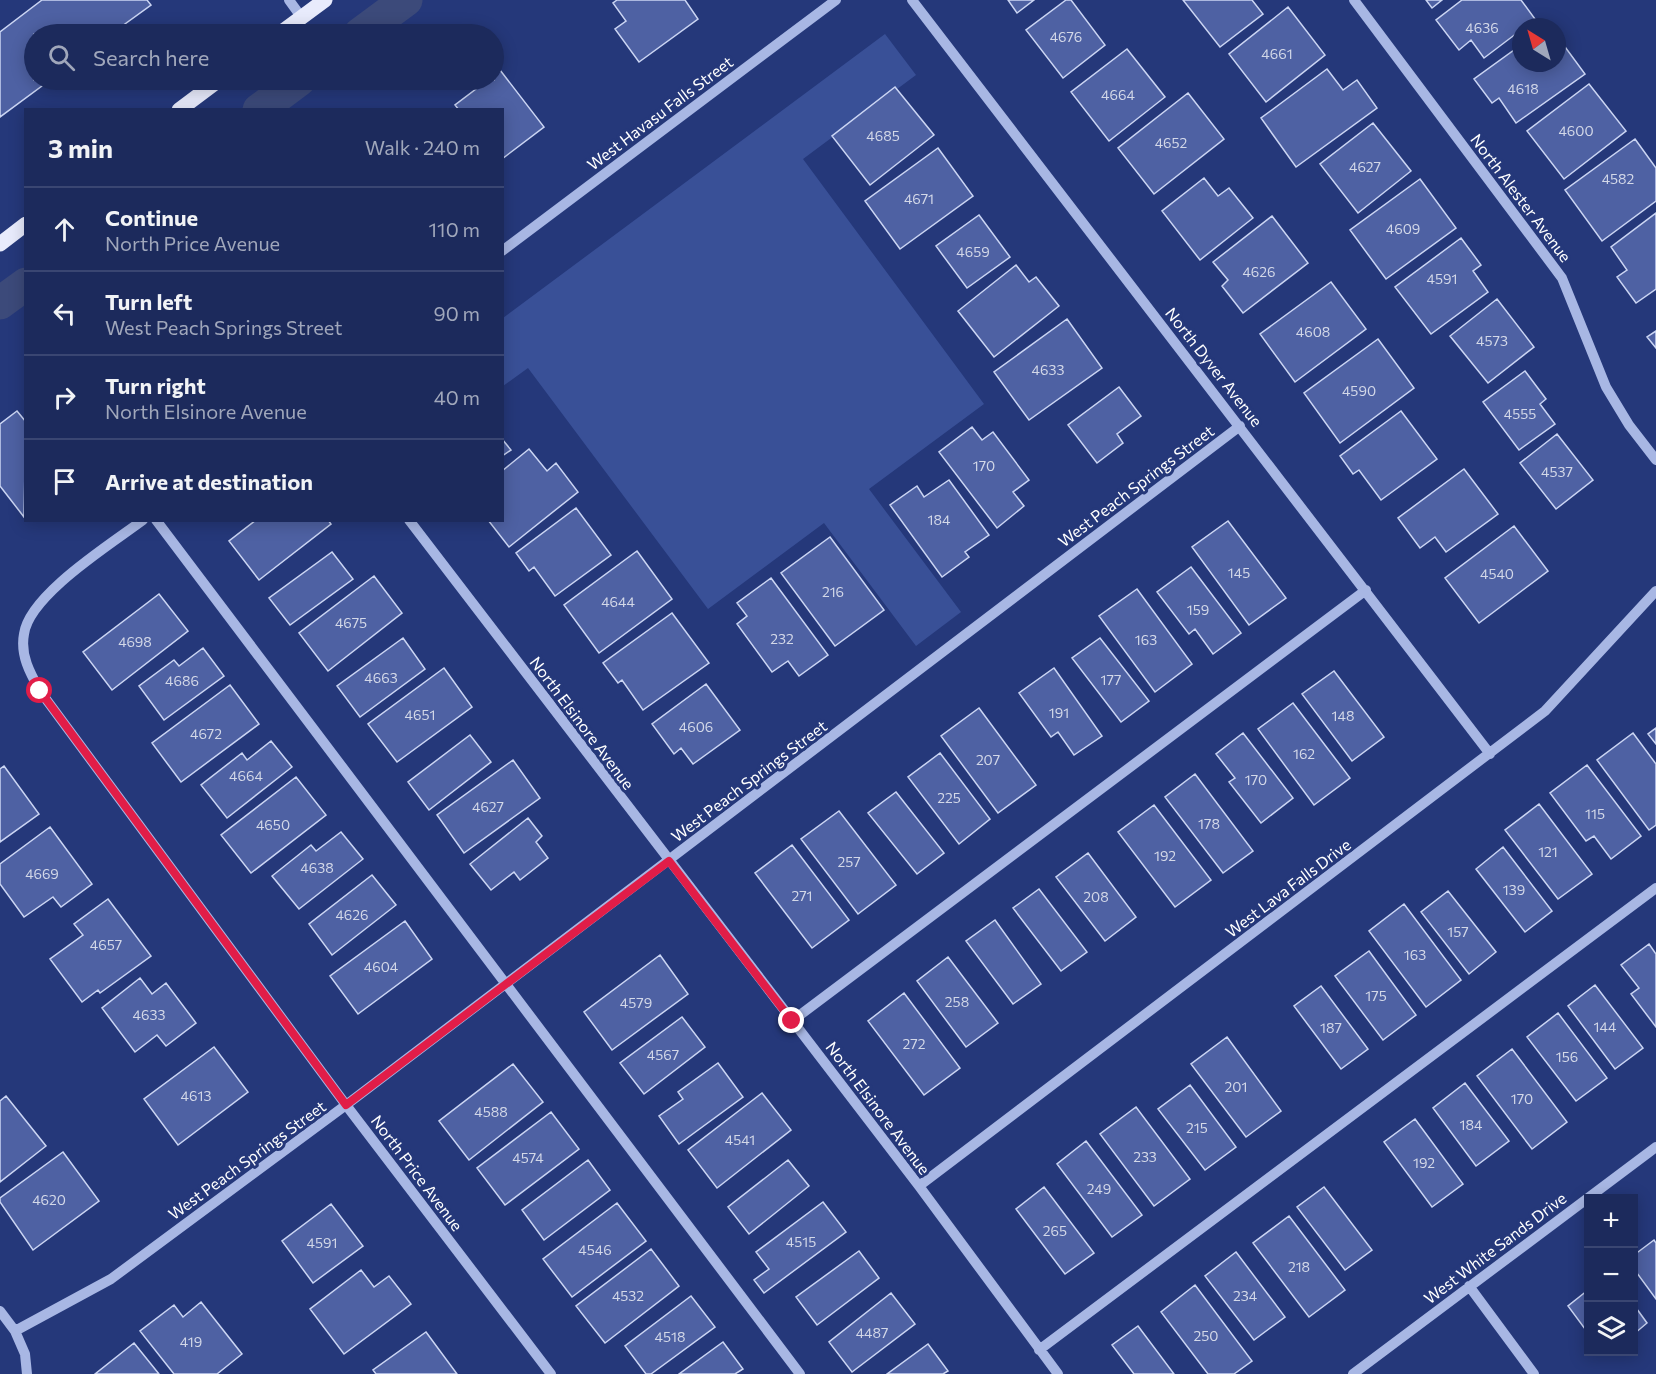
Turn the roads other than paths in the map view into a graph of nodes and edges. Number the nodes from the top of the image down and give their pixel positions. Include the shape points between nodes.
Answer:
1 (288, 0) edge
2 (325, 0) edge
3 (836, 0) edge
4 (912, 0) edge
5 (1354, 0) edge
6 (302, 18) junction
7 (293, 24) edge
8 (206, 90) edge
9 (182, 108) edge
10 (24, 226) edge
11 (0, 244) edge
12 (504, 249) edge
13 (1240, 426) junction
14 (1656, 460) edge
15 (140, 522) edge
16 (158, 522) edge
17 (411, 522) edge
18 (1366, 590) junction
19 (1656, 591) edge
20 (1490, 754) junction
21 (669, 861) junction
22 (1656, 888) edge
23 (505, 985) junction
24 (792, 1021) junction
25 (346, 1105) junction
26 (1656, 1147) edge
27 (918, 1186) junction
28 (1469, 1286) junction
29 (0, 1311) edge
30 (15, 1331) junction
31 (1039, 1350) junction
32 (27, 1374) edge
33 (552, 1374) edge
34 (800, 1374) edge
35 (1058, 1374) edge
36 (1353, 1374) edge
37 (1534, 1374) edge

1 - 6 street
2 - 6 main road
3 - 12 street, West Havasu Falls Street
4 - 13 street, North Dyver Avenue
5 - 14 street, North Alester Avenue via 1562,278 1606,387
6 - 7 main road
8 - 9 main road
10 - 11 main road
13 - 18 street, North Dyver Avenue
13 - 21 street, West Peach Springs Street
15 - 25 street, North Price Avenue via 52,589 35,609 23,633 26,664 40,691
16 - 23 street
17 - 21 street, North Elsinore Avenue
18 - 20 street, North Dyver Avenue
18 - 24 street
19 - 20 street, West Lava Falls Drive via 1545,711
20 - 27 street, West Lava Falls Drive
21 - 23 street, West Peach Springs Street
21 - 24 street, North Elsinore Avenue
22 - 31 street
23 - 25 street, West Peach Springs Street
23 - 34 street
24 - 27 street, North Elsinore Avenue
25 - 30 street, West Peach Springs Street via 111,1280
25 - 33 street, North Price Avenue
26 - 28 street, West White Sands Drive
27 - 31 street, North Elsinore Avenue
28 - 36 street, West White Sands Drive
28 - 37 street
29 - 30 street
30 - 32 street via 26,1354
31 - 35 street, North Elsinore Avenue

